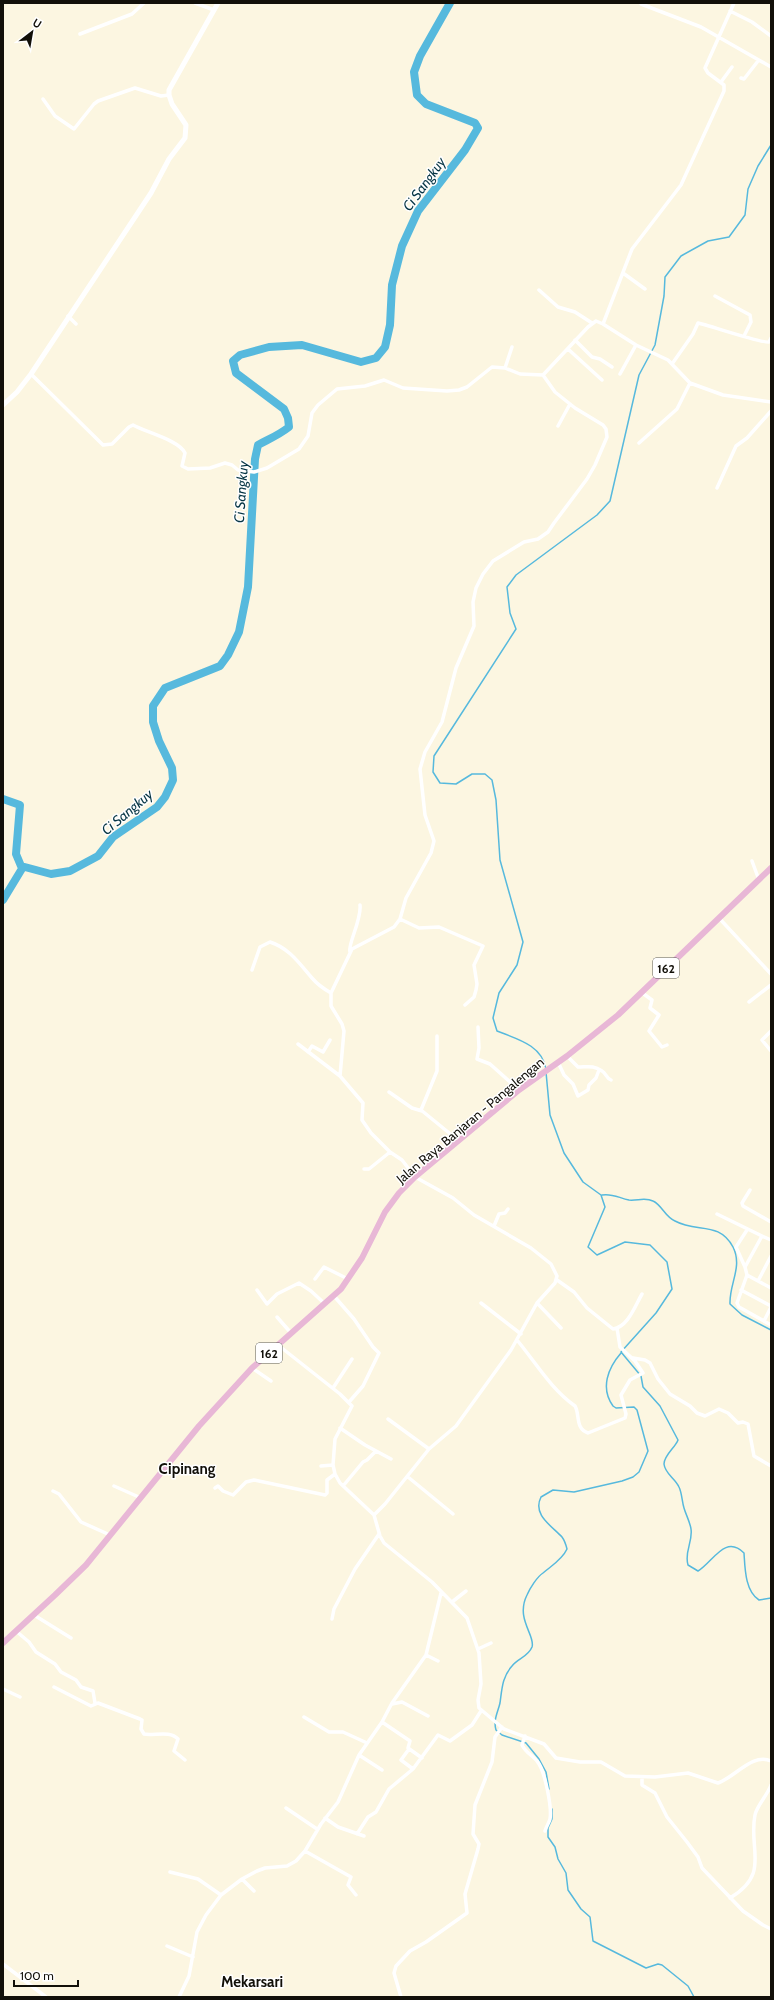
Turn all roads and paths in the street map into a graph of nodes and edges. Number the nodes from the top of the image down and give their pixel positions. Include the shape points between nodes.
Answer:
1 (144, 3) edge
2 (195, 3) edge
3 (218, 3) edge
4 (734, 3) edge
5 (641, 4) dead end
6 (214, 10) junction
7 (730, 11) junction
8 (80, 34) dead end
9 (719, 36) junction
10 (771, 36) edge
11 (758, 61) junction
12 (771, 61) edge
13 (770, 66) edge
14 (732, 67) dead end
15 (742, 78) dead end
16 (721, 82) junction
17 (168, 95) junction
18 (43, 99) dead end
19 (623, 273) junction
20 (645, 289) dead end
21 (539, 290) dead end
22 (715, 296) dead end
23 (68, 316) junction
24 (592, 323) junction
25 (76, 324) dead end
26 (603, 324) junction
27 (744, 336) junction
28 (771, 338) edge
29 (575, 340) junction
30 (636, 345) junction
31 (512, 347) dead end
32 (568, 349) junction
33 (672, 364) junction
34 (612, 367) dead end
35 (506, 368) junction
36 (30, 374) junction
37 (620, 374) dead end
38 (543, 375) junction
39 (602, 380) dead end
40 (690, 383) junction
41 (771, 402) edge
42 (570, 404) junction
43 (3, 405) edge
44 (771, 411) edge
45 (558, 426) dead end
46 (639, 443) dead end
47 (717, 488) dead end
48 (752, 861) dead end
49 (771, 868) edge
50 (759, 880) junction
51 (360, 905) dead end
52 (719, 918) junction
53 (400, 919) junction
54 (350, 952) junction
55 (252, 970) dead end
56 (771, 974) edge
57 (771, 985) edge
58 (641, 992) junction
59 (331, 993) junction
60 (749, 1002) dead end
61 (465, 1005) dead end
62 (478, 1027) dead end
63 (771, 1031) edge
64 (437, 1036) dead end
65 (330, 1040) dead end
66 (298, 1044) dead end
67 (667, 1045) dead end
68 (771, 1051) edge
69 (308, 1052) junction
70 (567, 1056) junction
71 (557, 1062) junction
72 (599, 1070) junction
73 (340, 1076) junction
74 (611, 1080) dead end
75 (519, 1090) junction
76 (389, 1092) dead end
77 (422, 1111) junction
78 (459, 1141) junction
79 (390, 1152) junction
80 (364, 1169) dead end
81 (415, 1177) junction
82 (750, 1190) dead end
83 (508, 1209) dead end
84 (717, 1214) dead end
85 (771, 1222) edge
86 (494, 1226) junction
87 (747, 1230) junction
88 (762, 1236) junction
89 (771, 1240) edge
90 (771, 1256) edge
91 (745, 1267) junction
92 (747, 1275) junction
93 (315, 1279) dead end
94 (348, 1279) junction
95 (557, 1280) junction
96 (758, 1281) junction
97 (771, 1288) edge
98 (257, 1290) dead end
99 (741, 1290) junction
100 (642, 1294) dead end
101 (334, 1296) junction
102 (481, 1303) dead end
103 (537, 1303) junction
104 (325, 1304) junction
105 (771, 1307) edge
106 (277, 1317) dead end
107 (764, 1321) junction
108 (771, 1325) edge
109 (561, 1328) dead end
110 (617, 1328) junction
111 (290, 1333) junction
112 (521, 1334) junction
113 (517, 1340) junction
114 (277, 1345) junction
115 (632, 1358) junction
116 (352, 1359) dead end
117 (252, 1368) junction
118 (271, 1381) dead end
119 (333, 1388) junction
120 (349, 1402) junction
121 (388, 1419) dead end
122 (340, 1428) junction
123 (429, 1449) junction
124 (376, 1451) junction
125 (391, 1459) dead end
126 (333, 1465) junction
127 (321, 1466) dead end
128 (771, 1466) edge
129 (335, 1474) junction
130 (408, 1477) junction
131 (114, 1486) dead end
132 (343, 1486) junction
133 (215, 1488) dead end
134 (52, 1492) dead end
135 (142, 1498) junction
136 (453, 1514) dead end
137 (374, 1515) junction
138 (379, 1534) junction
139 (110, 1535) junction
140 (466, 1591) dead end
141 (441, 1593) junction
142 (452, 1602) junction
143 (34, 1615) junction
144 (332, 1619) dead end
145 (16, 1631) junction
146 (71, 1638) dead end
147 (3, 1643) edge
148 (492, 1644) dead end
149 (478, 1649) junction
150 (426, 1655) junction
151 (438, 1661) dead end
152 (54, 1687) dead end
153 (3, 1689) edge
154 (20, 1697) dead end
155 (95, 1703) junction
156 (392, 1704) junction
157 (482, 1711) junction
158 (428, 1716) dead end
159 (304, 1717) dead end
160 (382, 1722) junction
161 (501, 1729) junction
162 (523, 1739) junction
163 (367, 1743) junction
164 (409, 1749) junction
165 (359, 1755) junction
166 (422, 1758) junction
167 (185, 1760) dead end
168 (771, 1761) edge
169 (413, 1769) junction
170 (382, 1770) dead end
171 (642, 1777) junction
172 (771, 1785) edge
173 (286, 1808) dead end
174 (325, 1818) junction
175 (318, 1829) junction
176 (545, 1831) dead end
177 (357, 1834) junction
178 (364, 1836) dead end
179 (305, 1851) junction
180 (170, 1872) dead end
181 (242, 1879) junction
182 (254, 1891) dead end
183 (221, 1895) junction
184 (356, 1896) dead end
185 (730, 1898) junction
186 (771, 1928) edge
187 (771, 1934) edge
188 (167, 1946) dead end
189 (193, 1957) junction
190 (3, 1964) edge
191 (46, 1997) edge
192 (179, 1997) edge
193 (401, 1997) edge

1 - 8 street via 132,14
2 - 6 street
3 - 6 street
4 - 7 street
5 - 9 street
6 - 17 street via 171,84
7 - 9 street
7 - 10 street via 752,22
9 - 11 street
9 - 16 street via 705,68
11 - 13 street
11 - 15 street via 747,77
12 - 13 street
14 - 16 street
16 - 19 street via 725,88 686,176 632,249
17 - 18 street via 161,96 135,88 98,101 74,129 55,116
17 - 23 street via 186,125 185,138
19 - 20 street
19 - 26 street
21 - 24 street via 558,307 575,312
22 - 27 street via 750,315 751,322
23 - 25 street
23 - 36 street
24 - 26 street via 596,321
24 - 29 street
26 - 30 street
27 - 28 street via 767,343
27 - 33 street via 698,323
29 - 32 street
29 - 34 street via 592,357
30 - 33 street
30 - 37 street
31 - 35 street
32 - 38 street
32 - 39 street
33 - 40 street
35 - 36 street via 489,368 467,387 453,391 403,388 384,380 365,386 337,389 312,413 308,436 299,449 267,468 254,472 238,470 225,463 212,468 185,469 182,464 185,453 181,448 161,436 133,425 112,444 103,445
35 - 38 street via 520,374
36 - 43 street via 17,392
38 - 42 street via 555,392
40 - 41 street via 723,395
40 - 46 street via 677,409
42 - 45 street
42 - 53 street via 603,425 607,437 587,479 548,532 514,547 493,561 482,574 473,602 474,626 456,668 442,722 425,752 420,769 425,815 434,841 433,848 406,898
44 - 47 street via 747,438 736,446
48 - 50 street
49 - 50 main road, Jalan Raya Banjaran - Pangalengan / 162
50 - 52 main road, Jalan Raya Banjaran - Pangalengan / 162
51 - 54 street via 359,922 349,948
52 - 56 street
52 - 58 main road, Jalan Raya Banjaran - Pangalengan / 162
53 - 54 street via 392,929 358,944
53 - 61 street via 419,928 441,927 483,946 474,965 477,984 474,997
54 - 59 street
55 - 59 street via 260,948 270,942 298,959 311,977
57 - 60 street
58 - 67 street via 652,1000 650,1008 659,1015 649,1031 662,1047
58 - 70 main road, Jalan Raya Banjaran - Pangalengan / 162 via 618,1015
59 - 73 street via 331,1006 344,1031
62 - 75 street via 477,1059 490,1064
63 - 68 street via 762,1040
64 - 77 street via 437,1071
65 - 69 street via 323,1052 312,1046
66 - 69 street
69 - 73 street
70 - 71 main road, Jalan Raya Banjaran - Pangalengan / 162
70 - 72 street via 578,1067 592,1066
71 - 72 street via 573,1084 578,1096 588,1090
71 - 75 main road, Jalan Raya Banjaran - Pangalengan / 162
72 - 74 street
73 - 79 street via 362,1103 362,1120
75 - 78 main road, Jalan Raya Banjaran - Pangalengan / 162
76 - 77 street via 412,1108
77 - 78 street
78 - 81 main road, Jalan Raya Banjaran - Pangalengan / 162
79 - 80 street via 369,1169
79 - 81 street via 402,1160
81 - 86 street via 453,1198 474,1215
81 - 94 main road, Jalan Raya Banjaran - Pangalengan / 162 via 385,1212 362,1258
82 - 85 street via 742,1202 743,1206
83 - 86 street via 505,1213 499,1214
84 - 87 street
86 - 95 street via 545,1258 555,1270
87 - 88 street
87 - 91 street via 736,1248
88 - 89 street
88 - 91 street
90 - 96 street
91 - 92 street
92 - 96 street
92 - 99 street
93 - 94 street via 324,1266
94 - 101 main road, Jalan Raya Banjaran - Pangalengan / 162
95 - 103 street
95 - 110 street via 574,1292 605,1324 613,1329
96 - 97 street
98 - 104 street via 268,1304 277,1294 298,1283
99 - 105 street
99 - 107 street via 737,1301 739,1307
100 - 110 street via 630,1316
101 - 104 main road, Jalan Raya Banjaran - Pangalengan / 162
101 - 120 street via 354,1318 372,1347 379,1353 363,1386
102 - 112 street
103 - 109 street
103 - 112 street
104 - 111 main road, Jalan Raya Banjaran - Pangalengan / 162
105 - 107 street
106 - 111 street
107 - 108 street
110 - 115 street via 620,1347
111 - 114 main road, Jalan Raya Banjaran - Pangalengan / 162
112 - 113 street
113 - 115 street via 555,1389 575,1406 576,1418 586,1433 625,1418 621,1396 630,1380 641,1374
113 - 123 street via 456,1426
114 - 117 main road, Jalan Raya Banjaran - Pangalengan / 162
114 - 119 street
115 - 128 street via 645,1360 651,1364 665,1389 697,1413 704,1416 719,1409 728,1413 738,1423 748,1424 754,1456
116 - 119 street
117 - 118 street
117 - 135 main road, Jalan Raya Banjaran - Pangalengan / 162 via 199,1426
119 - 120 street
120 - 122 street via 352,1409
121 - 123 street
122 - 124 street
122 - 126 street via 334,1447
123 - 130 street
124 - 125 street
124 - 132 street
126 - 127 street
126 - 129 street
129 - 132 street
129 - 133 street via 327,1480 328,1493 325,1495 260,1480 246,1482 232,1495 218,1486
130 - 136 street
130 - 137 street
131 - 135 street
132 - 137 street
134 - 139 street via 58,1494 83,1524
135 - 139 main road, Jalan Raya Banjaran - Pangalengan / 162
137 - 138 street
138 - 141 street via 384,1543 423,1573
138 - 144 street via 355,1569 334,1609
139 - 143 main road, Jalan Raya Banjaran - Pangalengan / 162 via 86,1565
140 - 142 street
141 - 142 street
141 - 150 street
142 - 149 street via 467,1618
143 - 145 main road, Jalan Raya Banjaran - Pangalengan / 162
143 - 146 street
145 - 147 main road, Jalan Raya Banjaran - Pangalengan / 162
145 - 155 street via 36,1652 55,1664 61,1672 93,1691
148 - 149 street
149 - 157 street via 482,1684 478,1700
150 - 151 street
150 - 156 street
152 - 155 street via 91,1706
153 - 154 street
155 - 167 street via 142,1720 142,1734 167,1734 178,1738 174,1750
156 - 158 street via 402,1702
156 - 160 street
157 - 161 street via 496,1721
157 - 166 street via 472,1725 450,1741 439,1735
159 - 163 street via 329,1732 343,1732
160 - 163 street
160 - 164 street via 410,1741
161 - 162 street
161 - 193 street via 495,1737 492,1762 475,1805 473,1834 479,1844 465,1894 467,1913 410,1951 396,1966 394,1973
162 - 171 street via 544,1744 556,1758 601,1762 625,1776
162 - 176 street via 525,1751 538,1761 545,1778 550,1812
163 - 165 street
164 - 166 street
164 - 169 street via 402,1760
165 - 170 street
165 - 174 street via 344,1791
166 - 169 street
168 - 171 street via 764,1758 755,1761 718,1783 688,1773
169 - 177 street via 389,1789 376,1812 368,1817
171 - 185 street via 642,1785 655,1793 667,1817 698,1857 700,1867
172 - 185 street via 755,1815 754,1869 745,1885
173 - 175 street
174 - 175 street
174 - 177 street via 338,1827
175 - 179 street
177 - 178 street
179 - 181 street via 291,1864 265,1868
179 - 184 street via 352,1877 348,1886
180 - 183 street via 198,1880
181 - 182 street
181 - 183 street
183 - 189 street via 197,1932
185 - 186 street via 743,1911
186 - 187 street
188 - 189 street
189 - 192 street via 189,1976
190 - 191 street

